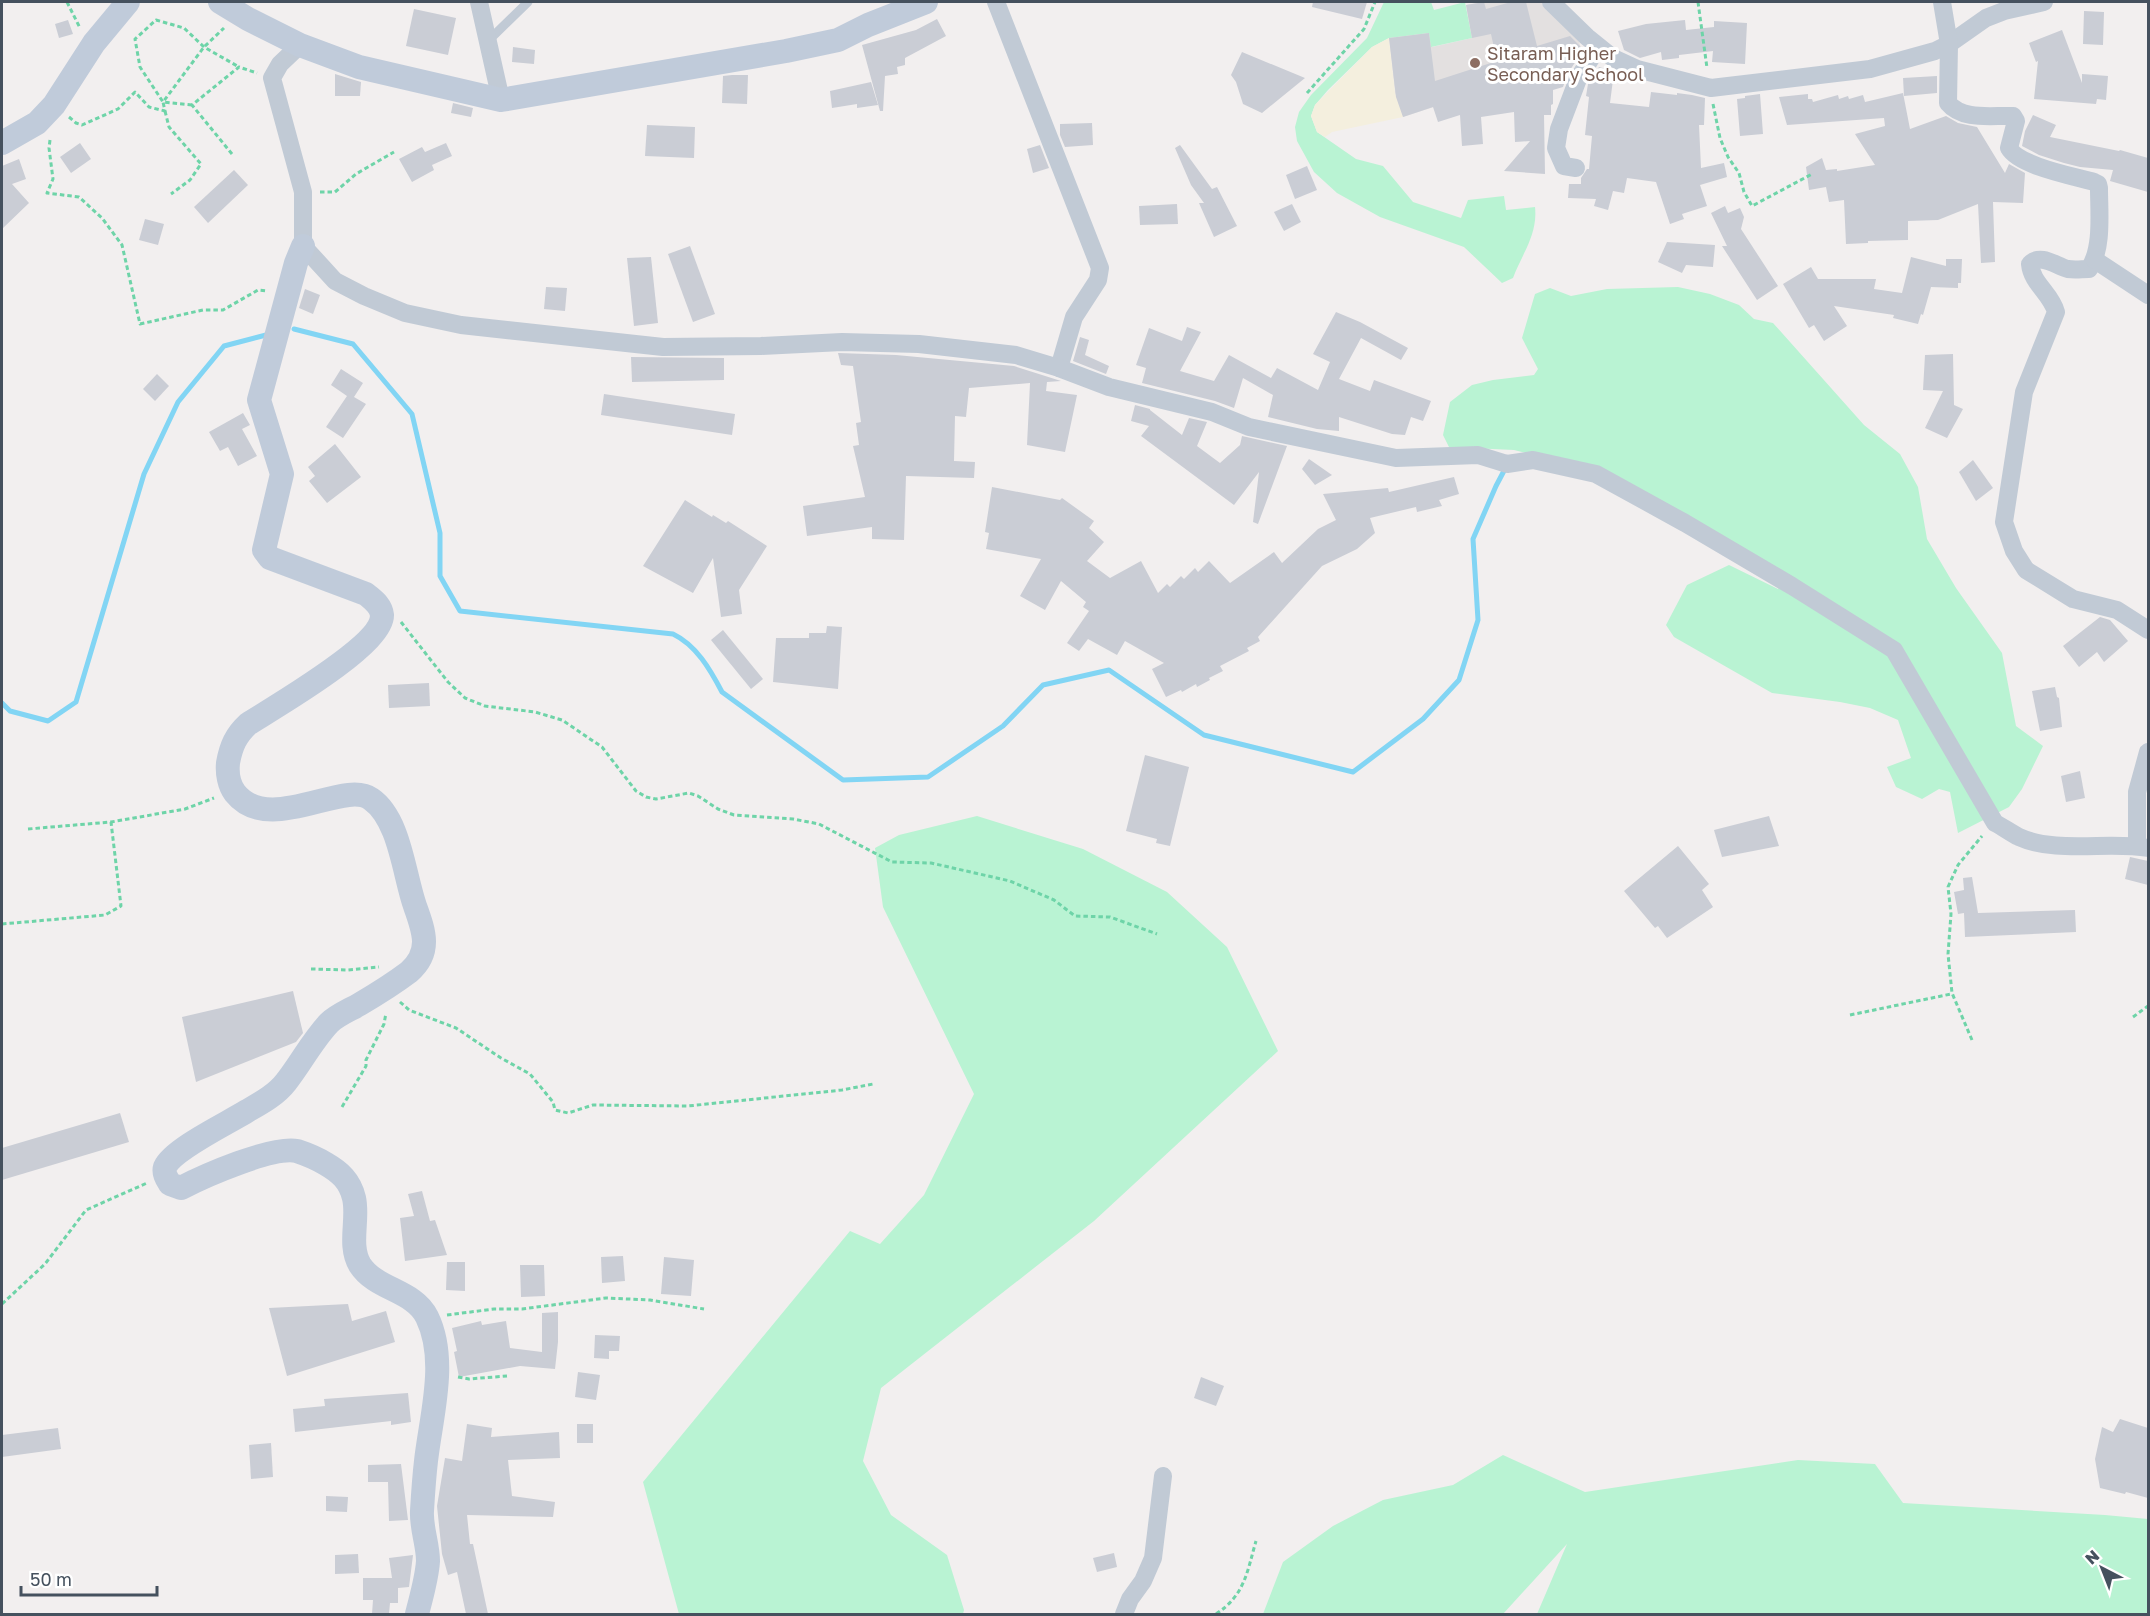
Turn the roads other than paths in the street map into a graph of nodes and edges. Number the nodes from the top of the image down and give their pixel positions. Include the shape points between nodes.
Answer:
1 (128, 2) edge
2 (479, 2) edge
3 (528, 2) edge
4 (926, 2) edge
5 (996, 2) edge
6 (1551, 2) edge
7 (1942, 2) edge
8 (2044, 2) edge
9 (230, 8) edge
10 (488, 41) junction
11 (1949, 44) junction
12 (300, 45) junction
13 (1598, 47) junction
14 (501, 99) junction
15 (2, 143) edge
16 (1576, 168) dead end
17 (303, 246) junction
18 (2095, 260) junction
19 (2148, 294) edge
20 (1059, 368) junction
21 (2148, 630) edge
22 (2148, 752) edge
23 (2143, 847) edge
24 (1163, 1476) dead end
25 (417, 1614) edge
26 (1124, 1614) edge

1 - 15 street via 38,123
2 - 10 street
3 - 10 lane
4 - 14 street via 838,40
5 - 20 street via 1100,268 1098,280 1074,317
6 - 13 street
7 - 11 street
8 - 11 street via 1986,18
9 - 12 street
10 - 14 street
11 - 13 street via 1870,69 1711,88 1637,69
11 - 18 street via 1948,103 1954,110 1962,114 2013,116 2016,121 2009,148 2013,155 2098,184
12 - 14 street via 359,67
12 - 17 street via 272,78 303,192
13 - 16 street via 1578,79 1559,129 1556,148 1564,166
17 - 20 street via 335,281 354,291 405,314 461,325 663,347 919,344 1016,355
17 - 25 street via 259,400 282,474 264,550 270,558 366,594 381,609 382,618 358,649 332,671 238,734 227,769 230,787 249,806 267,809 358,794 370,798 383,810 397,840 426,942 417,965 390,987 331,1021 275,1094 190,1144 170,1161 165,1174 170,1184 181,1188 211,1173 276,1152 296,1151 322,1161 349,1183 354,1199 355,1253 361,1265 372,1278 414,1301 427,1317 438,1374 422,1515 428,1561
18 - 19 street
18 - 21 street via 2089,269 2069,269 2040,259 2030,264 2056,312 2024,392 2004,522 2026,570 2073,599 2117,610
20 - 23 street via 1109,387 1212,412 1249,427 1396,458 1478,455 1507,464 1533,460 1596,474 1753,563 1894,650 1995,823 2037,842
22 - 23 street via 2137,792
24 - 26 street via 1153,1558

